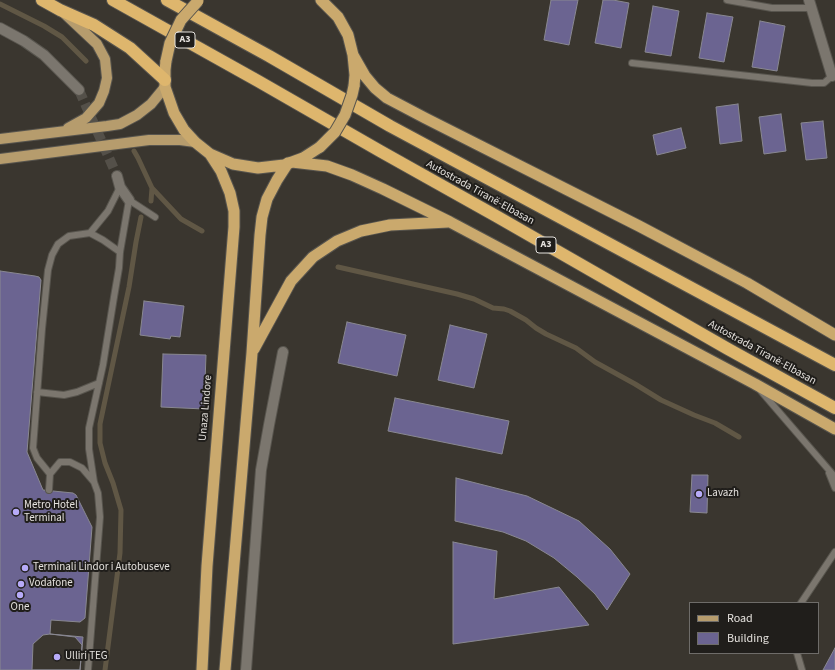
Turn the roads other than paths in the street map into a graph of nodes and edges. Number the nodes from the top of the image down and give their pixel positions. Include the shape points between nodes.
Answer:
1 (42, 0) edge
2 (112, 0) edge
3 (167, 0) edge
4 (198, 0) edge
5 (321, 0) edge
6 (727, 0) edge
7 (810, 4) edge
8 (60, 10) junction
9 (0, 28) edge
10 (354, 55) junction
11 (632, 63) dead end
12 (832, 76) joint
13 (165, 84) junction
14 (79, 90) tunnel mouth
15 (62, 131) junction
16 (0, 139) edge
17 (195, 142) junction
18 (210, 154) junction
19 (0, 159) edge
20 (290, 163) junction
21 (117, 176) tunnel mouth
22 (120, 187) junction
23 (129, 200) junction
24 (155, 217) dead end
25 (450, 222) junction
26 (90, 232) junction
27 (120, 252) junction
28 (835, 335) edge
29 (283, 352) dead end
30 (252, 353) junction
31 (835, 365) edge
32 (99, 383) junction
33 (755, 384) junction
34 (37, 392) junction
35 (835, 408) edge
36 (835, 429) edge
37 (826, 468) junction
38 (50, 474) junction
39 (835, 477) edge
40 (94, 482) junction
41 (835, 488) edge
42 (49, 490) dead end
43 (835, 552) edge
44 (802, 602) edge
45 (797, 654) edge
46 (88, 670) edge
47 (202, 670) edge
48 (225, 670) edge
49 (246, 670) edge
50 (802, 670) edge

1 - 8 highway
2 - 35 highway, Autostrada Tiranë-Elbasan / A3
3 - 31 highway, Autostrada Tiranë-Elbasan / A3 via 390,126
4 - 13 highway, bridge via 181,20 170,43
5 - 10 highway via 338,17 348,35
6 - 7 lane via 772,8
7 - 12 street
8 - 13 highway via 94,25 130,48
8 - 15 main road via 97,44 105,59 107,78 99,103 86,118
9 - 14 street via 44,55
10 - 20 highway, bridge via 352,95 335,132 303,158
10 - 28 highway via 375,88 387,98 639,226
11 - 12 lane via 812,83 824,83
13 - 15 main road via 151,104 120,124
13 - 17 highway via 174,114
15 - 16 main road
17 - 18 highway
17 - 19 main road via 149,140
18 - 20 highway via 233,164 258,168
18 - 47 highway, Unaza Lindore via 221,171 230,193 234,227 207,566
20 - 25 highway via 327,166 340,170
20 - 30 highway via 267,199 262,217
21 - 22 street
22 - 23 street
22 - 26 lane via 108,211
23 - 24 lane
23 - 27 lane
25 - 30 highway via 390,225 361,231 337,241 313,257 291,281
25 - 33 highway
26 - 27 lane
26 - 34 lane via 69,236 58,244 52,255 48,270
27 - 32 lane
29 - 49 street via 261,470
30 - 48 highway
32 - 34 lane via 64,395
32 - 40 lane via 89,428
33 - 36 highway
33 - 37 lane
34 - 38 lane via 33,448 37,458
37 - 39 lane
37 - 41 lane
38 - 40 lane via 60,462 70,462 82,468
38 - 42 lane
40 - 46 lane via 98,493 100,517
43 - 44 lane
45 - 50 lane

